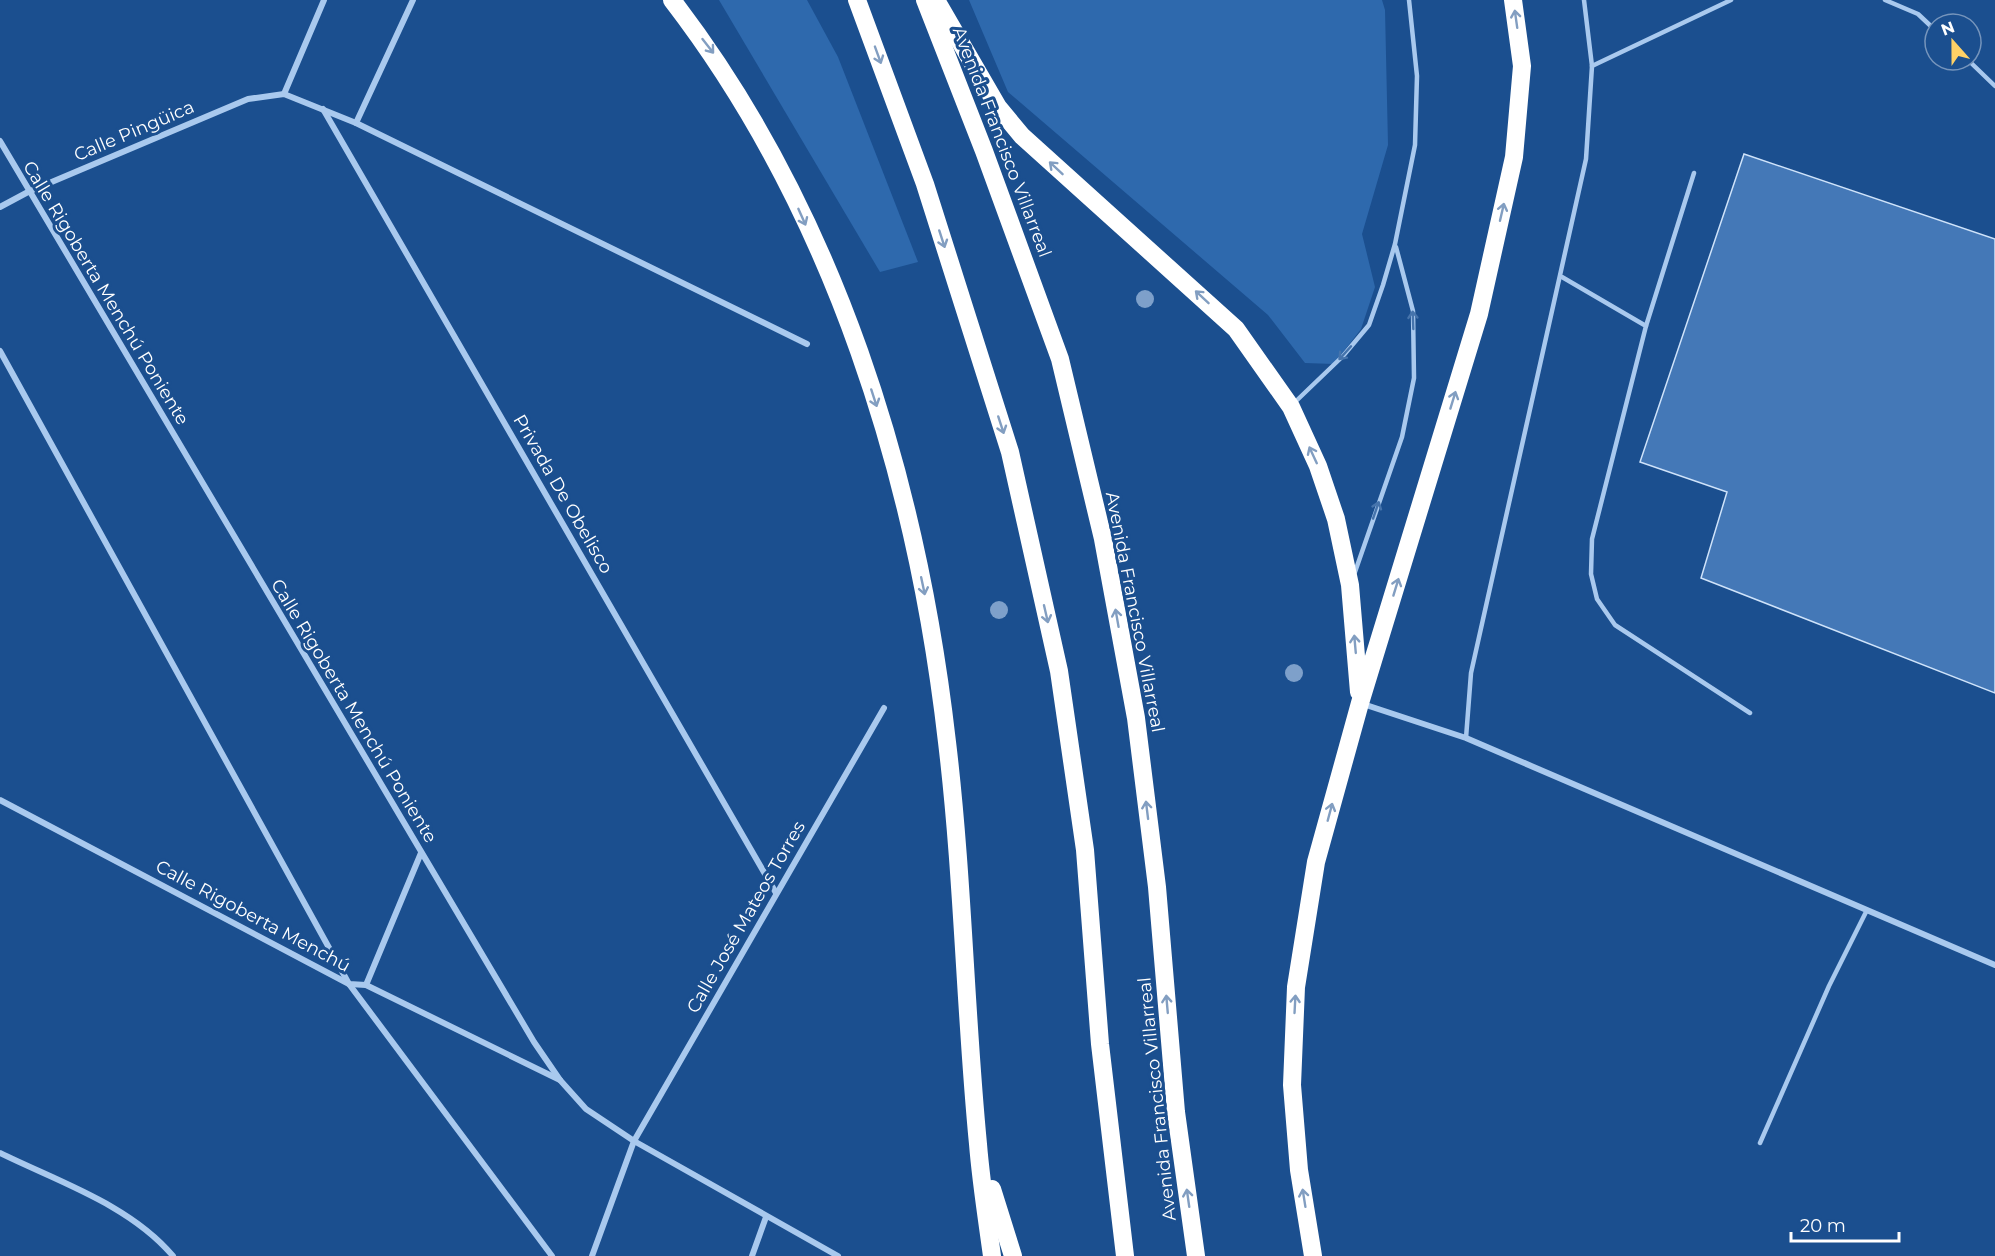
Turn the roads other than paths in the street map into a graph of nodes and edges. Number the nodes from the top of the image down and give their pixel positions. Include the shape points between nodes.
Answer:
1 (324, 0) edge
2 (413, 0) edge
3 (672, 0) edge
4 (857, 0) edge
5 (925, 0) edge
6 (936, 0) edge
7 (1409, 0) edge
8 (1513, 0) edge
9 (1584, 0) edge
10 (1731, 0) edge
11 (1885, 0) edge
12 (1923, 19) edge
13 (1592, 66) junction
14 (1980, 72) edge
15 (1995, 86) edge
16 (284, 94) junction
17 (323, 109) junction
18 (356, 123) junction
19 (0, 141) edge
20 (1694, 173) dead end
21 (28, 192) junction
22 (0, 207) edge
23 (1395, 244) junction
24 (1562, 278) junction
25 (1646, 326) junction
26 (807, 344) dead end
27 (0, 351) edge
28 (1290, 407) junction
29 (1350, 585) junction
30 (1360, 703) junction
31 (884, 708) dead end
32 (1750, 713) dead end
33 (1466, 738) junction
34 (0, 800) edge
35 (421, 853) junction
36 (776, 893) junction
37 (1867, 910) junction
38 (1995, 965) edge
39 (350, 984) junction
40 (366, 986) junction
41 (560, 1080) junction
42 (634, 1141) junction
43 (1760, 1143) dead end
44 (978, 1144) junction
45 (0, 1153) edge
46 (766, 1217) junction
47 (173, 1256) edge
48 (552, 1256) edge
49 (592, 1256) edge
50 (752, 1256) edge
51 (838, 1256) edge
52 (992, 1256) edge
53 (1013, 1256) edge
54 (1125, 1256) edge
55 (1196, 1256) edge
56 (1313, 1256) edge

1 - 16 street
2 - 18 street
3 -> 44 highway via 714,55 792,194 853,331 894,458 925,593 947,741
4 -> 54 highway via 925,184 1010,452 1059,671 1084,850 1100,1044
55 -> 5 highway, Avenida Francisco Villarreal via 1176,1112 1136,718 1103,539 1060,359
28 -> 6 highway via 1236,329 1023,136 998,107
7 - 23 lane via 1418,76 1415,145
30 -> 8 highway via 1479,314 1514,157 1522,66
9 - 13 lane
10 - 13 lane
11 - 12 lane
13 - 24 lane via 1586,159
14 - 15 lane
16 - 17 street, Calle Pingüica
16 - 21 street, Calle Pingüica via 248,99
17 - 18 street, Calle Pingüica
17 - 36 street, Privada De Obelisco
18 - 26 street
19 - 21 street, Calle Rigoberta Menchú Poniente
20 - 25 lane
21 - 22 street, Calle Pingüica
21 - 35 street, Calle Rigoberta Menchú Poniente
23 -> 28 lane via 1369,325
29 -> 23 lane via 1402,436 1414,378 1413,311
24 - 25 lane
24 - 33 lane via 1471,674
25 - 32 lane via 1592,539 1591,574 1597,599 1616,625
27 - 39 street
29 -> 28 highway via 1336,519 1318,466
30 -> 29 highway
30 - 33 street
56 -> 30 highway via 1299,1170 1292,1085 1296,987 1316,862
31 - 36 street, Calle José Mateos Torres
33 - 37 street
34 - 39 street, Calle Rigoberta Menchú
35 - 40 street
35 - 41 street, Calle Rigoberta Menchú Poniente
36 - 42 street, Calle José Mateos Torres
37 - 38 street
37 - 43 lane
39 - 40 street, Calle Rigoberta Menchú
39 - 48 street
40 - 41 street, Calle Rigoberta Menchú
41 - 42 street, Calle Rigoberta Menchú Poniente via 586,1108
42 - 46 street, Calle Rigoberta Menchú Poniente
42 - 49 street, Calle José Mateos Torres
44 - 52 highway
44 - 53 highway
45 - 47 street via 121,1212 157,1237
46 - 50 street
46 - 51 street, Calle Rigoberta Menchú Poniente

